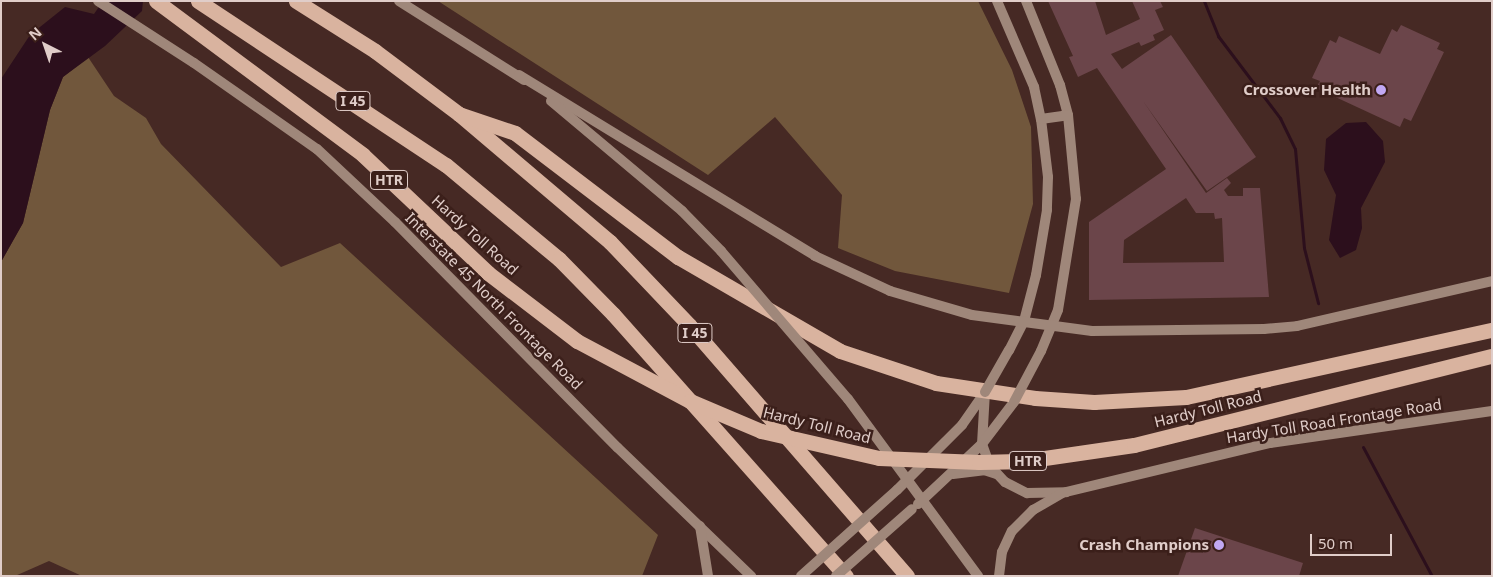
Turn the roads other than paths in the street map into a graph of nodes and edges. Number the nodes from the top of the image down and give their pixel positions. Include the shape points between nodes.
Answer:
1 (98, 1) edge
2 (156, 1) edge
3 (198, 1) edge
4 (296, 1) edge
5 (399, 1) edge
6 (997, 1) edge
7 (1026, 1) edge
8 (519, 76) junction
9 (459, 114) junction
10 (1068, 115) junction
11 (1041, 119) junction
12 (1492, 281) edge
13 (1024, 321) junction
14 (1053, 327) junction
15 (1492, 330) edge
16 (1492, 356) edge
17 (986, 392) junction
18 (1492, 411) edge
19 (986, 440) junction
20 (954, 474) junction
21 (999, 475) junction
22 (908, 481) junction
23 (1066, 492) junction
24 (922, 500) junction
25 (700, 525) junction
26 (708, 576) edge
27 (751, 576) edge
28 (800, 576) edge
29 (836, 576) edge
30 (846, 576) edge
31 (907, 576) edge
32 (978, 576) edge
33 (999, 576) edge

1 - 25 main road, Interstate 45 North Frontage Road via 317,149 395,222 611,441
2 - 16 highway, Hardy Toll Road / HTR, bridge via 363,155 488,273 577,341 690,401 761,431 879,458 1024,461 1134,445
3 - 30 highway, I 45 via 439,160 559,259 613,314
4 - 9 highway, I 45 via 375,50
5 - 8 main road
6 - 11 main road via 1034,87
7 - 10 main road via 1060,85
8 - 13 main road via 815,256 890,291 972,315
8 - 22 main road, bridge via 675,205 720,251 848,399
9 - 15 highway, Hardy Toll Road via 514,134 678,258 840,352 936,383 1034,398 1094,402 1186,397
9 - 31 highway, I 45 via 610,242 688,325
10 - 11 main road
10 - 14 main road via 1076,198 1072,238
11 - 13 main road via 1048,177 1047,210 1043,243
12 - 14 main road via 1306,324 1264,330 1153,333
13 - 14 main road
13 - 17 main road, bridge
14 - 19 main road, bridge via 1014,402
17 - 19 main road via 981,426
17 - 22 main road via 962,426
18 - 23 main road, Hardy Toll Road Frontage Road via 1270,443
19 - 20 main road
19 - 21 main road via 990,466
20 - 21 main road via 984,470
20 - 24 main road
21 - 23 main road via 1026,493
22 - 24 main road
22 - 28 main road, bridge
23 - 33 main road via 1033,510 1012,531 1002,552
24 - 29 main road, bridge
24 - 32 main road
25 - 26 main road
25 - 27 main road, Interstate 45 North Frontage Road

